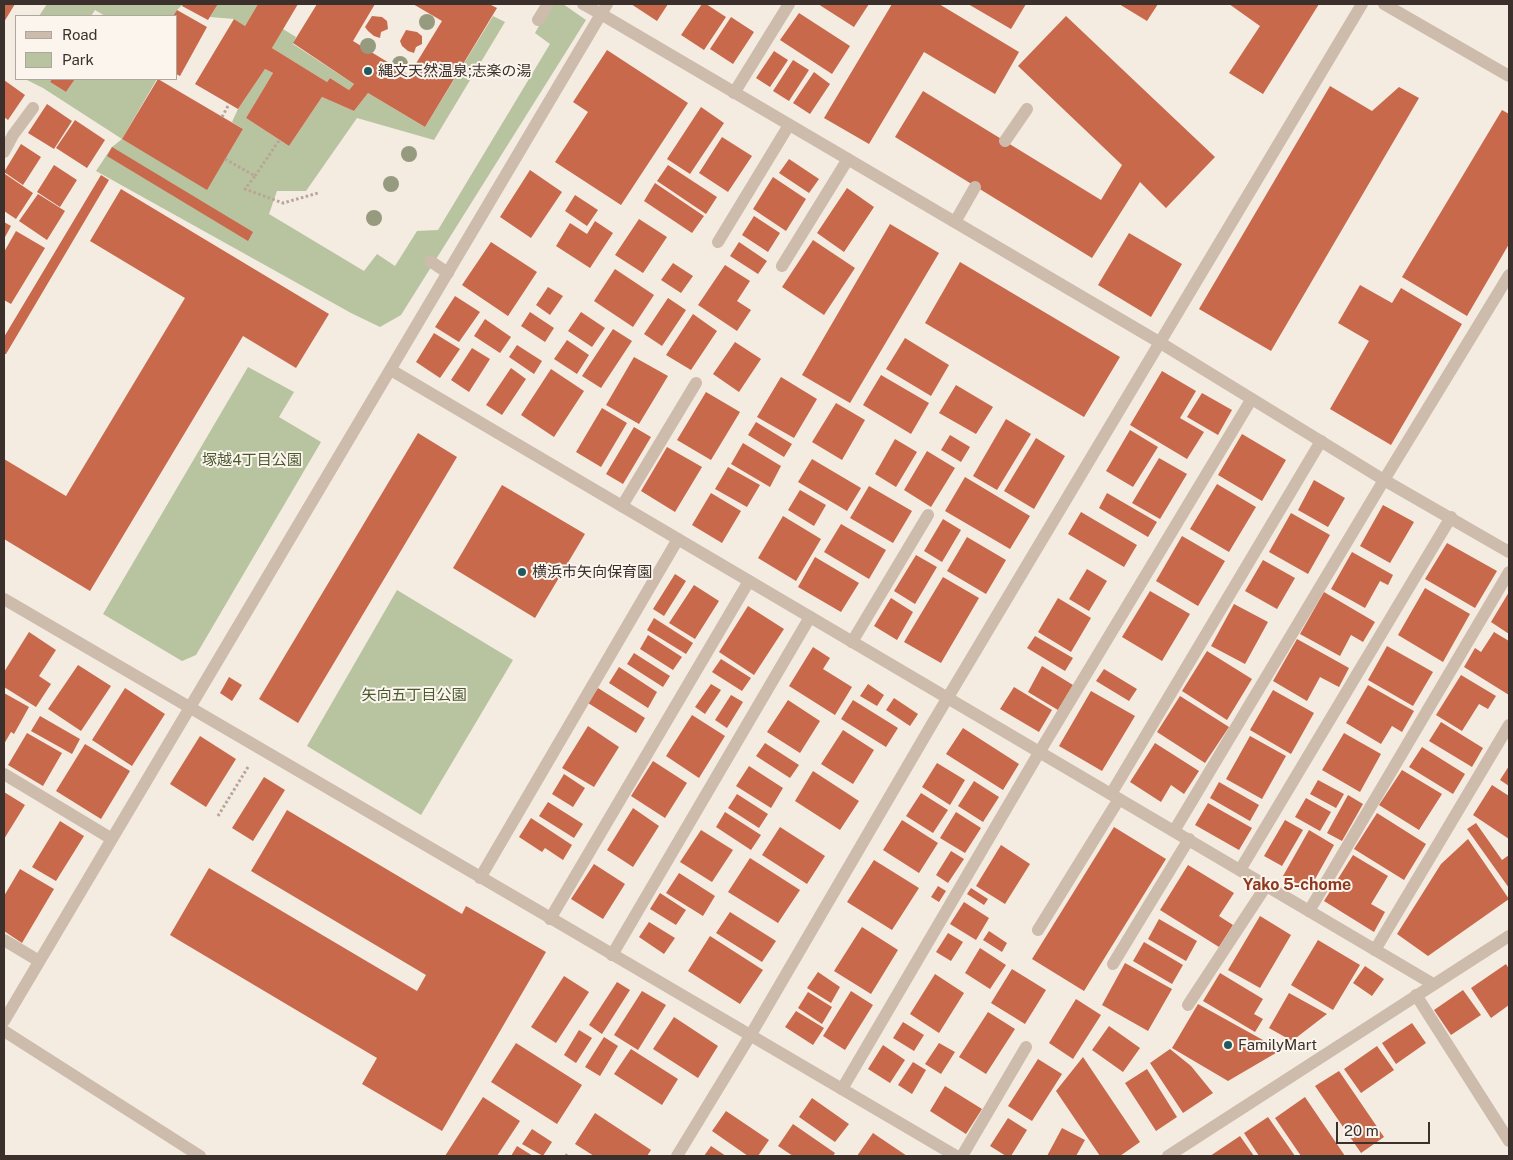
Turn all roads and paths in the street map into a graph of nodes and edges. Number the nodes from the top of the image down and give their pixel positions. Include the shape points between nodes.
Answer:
1 (548, 4) edge
2 (583, 4) edge
3 (789, 4) edge
4 (1362, 4) edge
5 (1384, 4) edge
6 (604, 9) edge
7 (538, 20) dead end
8 (1509, 76) edge
9 (734, 93) junction
10 (229, 104) dead end
11 (33, 108) dead end
12 (1027, 109) dead end
13 (222, 116) dead end
14 (789, 125) junction
15 (8, 132) edge
16 (280, 139) dead end
17 (1005, 141) dead end
18 (4, 152) edge
19 (225, 159) dead end
20 (848, 160) junction
21 (255, 176) junction
22 (975, 187) dead end
23 (318, 193) dead end
24 (955, 222) junction
25 (718, 242) dead end
26 (430, 261) dead end
27 (782, 266) dead end
28 (448, 273) junction
29 (1509, 275) edge
30 (1159, 342) junction
31 (391, 370) junction
32 (696, 384) dead end
33 (1251, 400) junction
34 (1321, 441) junction
35 (1384, 480) junction
36 (622, 506) junction
37 (928, 515) dead end
38 (1451, 517) junction
39 (678, 539) junction
40 (1509, 552) edge
41 (1509, 572) edge
42 (749, 581) junction
43 (4, 599) edge
44 (810, 617) junction
45 (852, 642) junction
46 (948, 698) junction
47 (191, 707) junction
48 (1509, 725) edge
49 (260, 748) junction
50 (1040, 751) junction
51 (4, 774) edge
52 (1115, 796) junction
53 (218, 816) dead end
54 (1174, 831) junction
55 (112, 839) junction
56 (1189, 840) junction
57 (1240, 870) junction
58 (480, 878) junction
59 (1266, 886) junction
60 (1309, 911) junction
61 (550, 919) junction
62 (1038, 930) dead end
63 (1509, 936) edge
64 (4, 940) edge
65 (1375, 950) junction
66 (612, 955) junction
67 (39, 961) junction
68 (1113, 964) dead end
69 (1433, 984) junction
70 (1416, 995) junction
71 (1188, 1005) dead end
72 (4, 1021) edge
73 (4, 1031) edge
74 (750, 1036) junction
75 (1026, 1047) dead end
76 (842, 1089) junction
77 (1509, 1141) edge
78 (200, 1156) edge
79 (677, 1156) edge
80 (956, 1156) edge
81 (962, 1156) edge
82 (1168, 1156) edge

1 - 7 street
2 - 6 street
3 - 9 street
4 - 30 street
5 - 8 street
6 - 9 street
6 - 28 street
9 - 14 street
10 - 13 path
11 - 15 street
12 - 17 street
14 - 20 street
14 - 25 street
15 - 18 street
16 - 21 path
19 - 21 path
20 - 24 street
20 - 27 street
21 - 23 path via 245,189 283,203
22 - 24 street
24 - 30 street
26 - 28 street
28 - 31 street
29 - 35 street
30 - 33 street
30 - 46 street
31 - 36 street
31 - 47 street
32 - 36 street
33 - 34 street
33 - 50 street
34 - 35 street
34 - 52 street
35 - 38 street
35 - 54 street
36 - 39 street
37 - 45 street
38 - 40 street
38 - 57 street
39 - 42 street
39 - 58 street
41 - 60 street
42 - 44 street
42 - 61 street
43 - 47 street
44 - 45 street
44 - 66 street
45 - 46 street
46 - 50 street
46 - 74 street
47 - 49 street
47 - 55 street
48 - 65 street
49 - 53 path
49 - 58 street
50 - 52 street
50 - 76 street
51 - 55 street
52 - 54 street
52 - 62 street
54 - 56 street
55 - 67 street
56 - 57 street
56 - 68 street
57 - 59 street
58 - 61 street
59 - 60 street
59 - 71 street
60 - 65 street
61 - 66 street
63 - 69 street
64 - 67 street
65 - 69 street
66 - 74 street
67 - 72 street
69 - 70 street
70 - 77 street
70 - 82 street
73 - 78 street
74 - 76 street
74 - 79 street
75 - 81 street
76 - 80 street

